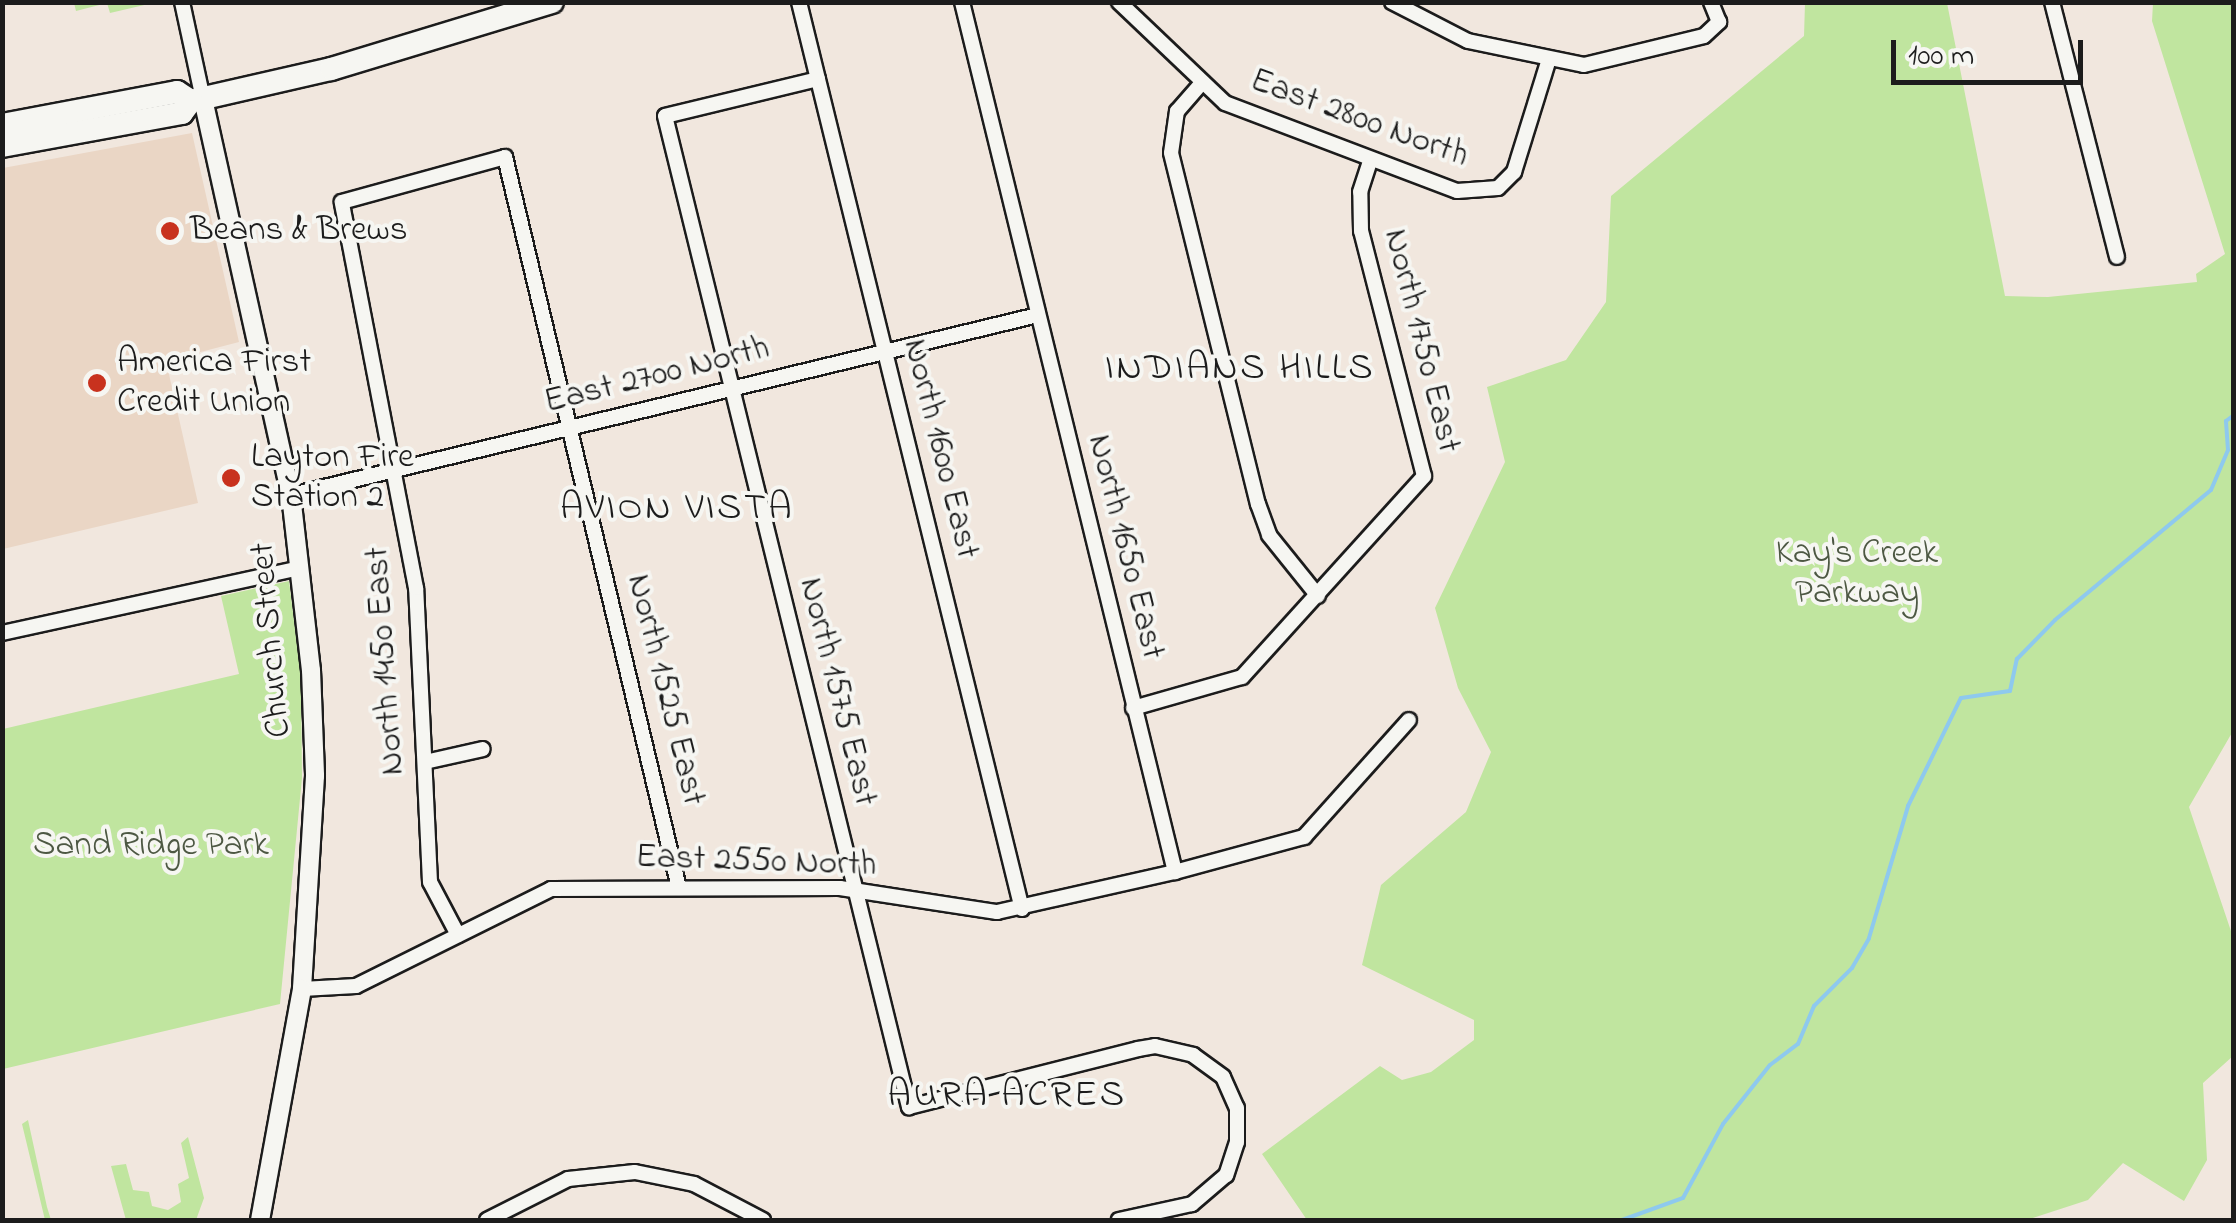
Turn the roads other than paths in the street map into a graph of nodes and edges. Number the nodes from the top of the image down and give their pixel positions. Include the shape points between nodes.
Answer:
1 (182, 2) edge
2 (552, 2) edge
3 (798, 2) edge
4 (962, 2) edge
5 (1118, 2) edge
6 (1392, 2) edge
7 (1712, 2) edge
8 (2052, 2) edge
9 (1548, 62) junction
10 (818, 79) junction
11 (1200, 84) junction
12 (197, 100) junction
13 (2, 124) edge
14 (2, 146) edge
15 (505, 157) joint
16 (1370, 162) junction
17 (2117, 257) dead end
18 (1038, 315) junction
19 (885, 351) junction
20 (732, 389) junction
21 (570, 428) junction
22 (398, 471) junction
23 (290, 495) junction
24 (300, 568) junction
25 (1318, 596) junction
26 (2, 633) edge
27 (1133, 708) junction
28 (1410, 720) dead end
29 (483, 749) dead end
30 (426, 762) junction
31 (1175, 872) junction
32 (679, 888) junction
33 (854, 890) junction
34 (1022, 909) junction
35 (458, 935) junction
36 (302, 989) junction
37 (508, 1216) edge
38 (260, 1220) edge
39 (487, 1220) edge
40 (763, 1220) edge
41 (1119, 1220) edge

1 - 12 street, Church Street
2 - 12 main road via 368,58
3 - 10 street, North 1600 East
4 - 18 street, North 1650 East
5 - 11 street, East 2800 North
6 - 9 street via 1468,41
7 - 9 street via 1719,22 1704,36 1599,64
8 - 17 street
9 - 16 street, East 2800 North via 1526,148 1498,188 1458,191
10 - 19 street, North 1600 East
10 - 20 street, North 1575 East via 665,116
11 - 16 street, East 2800 North via 1254,118
11 - 25 street via 1176,111 1171,152 1258,504 1270,535
12 - 13 main road via 177,92
12 - 14 main road via 182,114
12 - 23 street, Church Street
15 - 21 street, North 1525 East
15 - 22 street, North 1450 East via 342,202
16 - 25 street, North 1750 East via 1360,192 1361,231 1424,476
18 - 19 street, East 2700 North
18 - 27 street, North 1650 East
19 - 20 street, East 2700 North
19 - 34 street, North 1600 East
20 - 21 street, East 2700 North
20 - 33 street, North 1575 East
21 - 22 street, East 2700 North
21 - 32 street, North 1525 East
22 - 23 street, East 2700 North
22 - 30 street, North 1450 East via 416,588
23 - 24 street, Church Street
24 - 26 street
24 - 36 street, Church Street via 315,776
25 - 27 street via 1242,677
27 - 31 street, North 1650 East
28 - 31 street, East 2550 North via 1304,837
29 - 30 street
30 - 35 street, North 1450 East via 430,882
31 - 34 street, East 2550 North
32 - 33 street, East 2550 North
32 - 35 street, East 2550 North via 550,889
33 - 34 street, East 2550 North via 973,912
33 - 41 street, North 1575 East via 908,1106 1156,1046 1193,1055 1223,1077 1237,1108 1237,1142 1226,1175 1192,1204
35 - 36 street, East 2550 North via 356,986
36 - 38 street, Church Street
37 - 39 street
37 - 40 street via 568,1180 605,1173 666,1176

